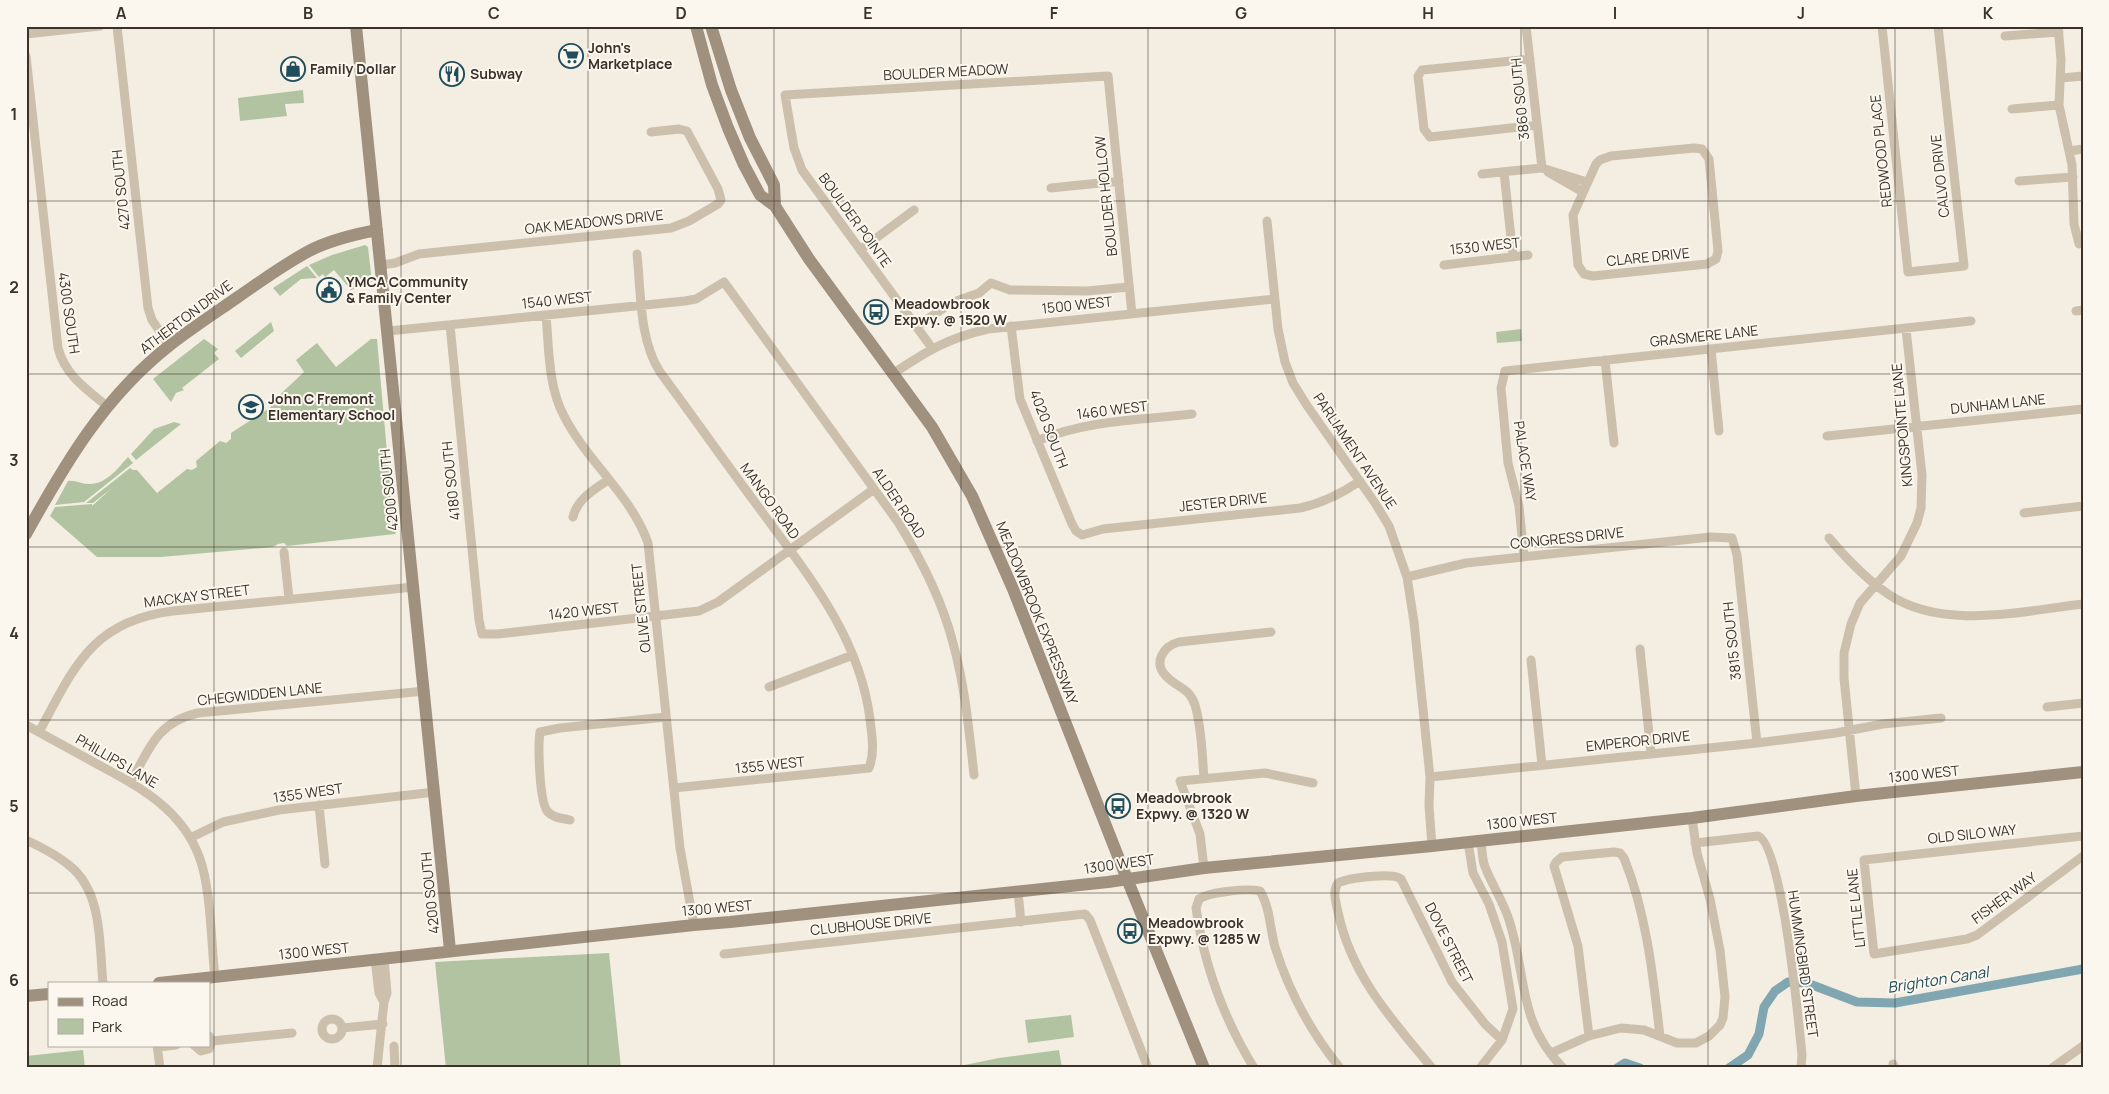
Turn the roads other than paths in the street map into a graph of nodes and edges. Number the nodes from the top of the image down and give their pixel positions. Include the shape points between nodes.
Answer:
1 (100, 26) edge
2 (117, 26) edge
3 (356, 26) edge
4 (696, 26) edge
5 (711, 26) edge
6 (1526, 26) edge
7 (1882, 26) edge
8 (1938, 26) edge
9 (2058, 29) edge
10 (26, 34) edge
11 (2005, 36) dead end
12 (26, 56) edge
13 (1530, 59) junction
14 (1108, 76) joint
15 (2083, 76) edge
16 (2060, 78) junction
17 (716, 94) junction
18 (785, 96) joint
19 (2059, 105) junction
20 (2012, 109) dead end
21 (1537, 125) junction
22 (651, 132) dead end
23 (750, 138) junction
24 (2083, 149) edge
25 (2069, 151) junction
26 (1542, 168) junction
27 (1504, 172) junction
28 (1482, 174) dead end
29 (2073, 177) junction
30 (1119, 181) junction
31 (2019, 181) dead end
32 (1587, 182) junction
33 (1050, 188) dead end
34 (1583, 192) junction
35 (775, 206) junction
36 (914, 210) dead end
37 (1266, 221) dead end
38 (2079, 223) edge
39 (377, 230) junction
40 (2079, 244) dead end
41 (860, 250) junction
42 (637, 254) dead end
43 (1528, 255) dead end
44 (1513, 257) junction
45 (381, 265) junction
46 (1444, 265) dead end
47 (1908, 272) joint
48 (724, 282) joint
49 (1129, 287) junction
50 (1274, 299) junction
51 (642, 306) junction
52 (1132, 314) junction
53 (546, 315) junction
54 (1971, 321) dead end
55 (450, 325) junction
56 (1011, 326) junction
57 (916, 327) junction
58 (1906, 329) junction
59 (388, 330) junction
60 (169, 346) junction
61 (932, 348) junction
62 (1711, 349) junction
63 (1605, 360) junction
64 (1505, 371) joint
65 (894, 373) junction
66 (107, 406) junction
67 (2083, 409) edge
68 (1192, 414) dead end
69 (1917, 427) junction
70 (1719, 431) dead end
71 (1827, 436) dead end
72 (1037, 440) junction
73 (1614, 443) dead end
74 (608, 480) junction
75 (1360, 481) junction
76 (874, 489) junction
77 (2083, 506) edge
78 (2024, 513) dead end
79 (573, 517) dead end
80 (26, 534) edge
81 (1082, 535) joint
82 (1732, 538) joint
83 (1829, 538) dead end
84 (790, 550) junction
85 (284, 552) dead end
86 (1524, 557) junction
87 (1407, 577) junction
88 (1875, 585) junction
89 (414, 587) junction
90 (289, 599) junction
91 (2083, 604) edge
92 (656, 617) junction
93 (1271, 632) dead end
94 (482, 634) joint
95 (1640, 650) dead end
96 (853, 655) junction
97 (1531, 660) dead end
98 (769, 687) dead end
99 (425, 691) junction
100 (2083, 703) edge
101 (2047, 706) dead end
102 (666, 717) junction
103 (1941, 718) dead end
104 (26, 725) edge
105 (1849, 730) junction
106 (39, 732) junction
107 (1757, 742) junction
108 (1651, 753) junction
109 (1542, 765) junction
110 (869, 768) joint
111 (2083, 772) edge
112 (974, 774) dead end
113 (1430, 777) junction
114 (1204, 778) junction
115 (131, 782) junction
116 (1313, 783) dead end
117 (674, 788) junction
118 (435, 792) junction
119 (1856, 796) junction
120 (319, 805) junction
121 (1692, 818) junction
122 (570, 820) dead end
123 (2083, 836) edge
124 (190, 838) junction
125 (26, 840) edge
126 (1474, 842) junction
127 (1695, 843) junction
128 (1432, 846) junction
129 (2083, 856) edge
130 (1864, 860) joint
131 (325, 864) dead end
132 (1204, 868) junction
133 (1127, 878) junction
134 (1018, 892) junction
135 (1021, 922) junction
136 (694, 925) junction
137 (450, 950) junction
138 (724, 954) dead end
139 (1874, 954) joint
140 (380, 959) junction
141 (215, 977) junction
142 (103, 982) edge
143 (168, 982) edge
144 (48, 994) edge
145 (26, 996) edge
146 (383, 1024) junction
147 (342, 1028) dead end
148 (292, 1032) dead end
149 (1589, 1036) junction
150 (1660, 1036) junction
151 (210, 1039) edge
152 (1502, 1040) junction
153 (157, 1046) edge
154 (195, 1046) edge
155 (394, 1046) dead end
156 (2083, 1046) edge
157 (1551, 1053) junction
158 (160, 1068) edge
159 (377, 1068) edge
160 (395, 1068) edge
161 (1148, 1068) edge
162 (1204, 1068) edge
163 (1254, 1068) edge
164 (1340, 1068) edge
165 (1432, 1068) edge
166 (1480, 1068) edge
167 (1563, 1068) edge
168 (1801, 1068) edge
169 (2052, 1068) edge

1 - 10 street
2 - 60 street, 4270 SOUTH via 148,308
3 - 39 street, 4200 SOUTH
4 - 17 street, MEADOWBROOK EXPRESSWAY
5 - 23 street, MEADOWBROOK EXPRESSWAY
6 - 13 street, 3860 SOUTH
7 - 47 street, REDWOOD PLACE
8 - 47 street, CALVO DRIVE via 1964,266
9 - 11 street
9 - 16 street
12 - 66 street, 4300 SOUTH via 58,348 70,374
13 - 21 street, 3860 SOUTH
13 - 21 street via 1422,70 1418,76 1424,129 1430,137
14 - 18 street, BOULDER MEADOW
14 - 30 street, BOULDER HOLLOW
15 - 16 street
16 - 19 street
17 - 23 street via 724,94 736,121
17 - 35 street, MEADOWBROOK EXPRESSWAY via 760,196
18 - 41 street, BOULDER POINTE via 794,148 802,170
19 - 20 street
19 - 25 street
21 - 26 street, 3860 SOUTH
22 - 45 street, OAK MEADOWS DRIVE via 687,131 718,189 721,200 718,204 675,227 419,254
23 - 35 street, MEADOWBROOK EXPRESSWAY via 774,186
24 - 25 street
25 - 29 street
26 - 27 street
26 - 32 street
26 - 34 street
27 - 28 street
27 - 44 street
29 - 31 street
29 - 38 street
30 - 33 street
30 - 49 street, BOULDER HOLLOW
32 - 34 street
32 - 34 street, CLARE DRIVE via 1596,164 1605,157 1702,149 1709,159 1718,255 1707,264 1588,276 1580,271 1578,265 1573,215
35 - 65 street, MEADOWBROOK EXPRESSWAY via 809,259
36 - 41 street
37 - 50 street, PARLIAMENT AVENUE
38 - 40 street
39 - 45 street, 4200 SOUTH
39 - 60 street, ATHERTON DRIVE via 327,243 301,256
41 - 57 street, BOULDER POINTE
42 - 51 street, MANGO ROAD
43 - 44 street, 1530 WEST
44 - 46 street, 1530 WEST
45 - 59 street, 4200 SOUTH
48 - 51 street, 1540 WEST via 696,299
48 - 76 street, ALDER ROAD
49 - 52 street, BOULDER HOLLOW
49 - 57 street via 1087,291 1010,290 991,284 979,293 951,303
50 - 52 street, 1500 WEST
50 - 75 street, PARLIAMENT AVENUE via 1279,340 1293,383
51 - 53 street, 1540 WEST
51 - 84 street, MANGO ROAD via 647,345 654,364
52 - 56 street, 1500 WEST
53 - 55 street, 1540 WEST
53 - 74 street, OLIVE STREET via 552,380 559,406
54 - 58 street, GRASMERE LANE
55 - 59 street, 1540 WEST
55 - 94 street, 4180 SOUTH
56 - 61 street, 1500 WEST via 965,334
56 - 72 street, 4020 SOUTH via 1018,387
57 - 61 street, BOULDER POINTE
58 - 62 street, GRASMERE LANE
58 - 69 street, KINGSPOINTE LANE
59 - 89 street, 4200 SOUTH
60 - 66 street, ATHERTON DRIVE
61 - 65 street, 1500 WEST
62 - 63 street, GRASMERE LANE
62 - 70 street
63 - 64 street, GRASMERE LANE
63 - 73 street
64 - 86 street, PALACE WAY via 1501,388 1507,453 1519,506
65 - 133 street, MEADOWBROOK EXPRESSWAY via 955,465 990,536
66 - 80 street, ATHERTON DRIVE via 63,467
67 - 69 street, DUNHAM LANE
68 - 72 street, 1460 WEST via 1088,425
69 - 71 street, DUNHAM LANE
69 - 88 street, KINGSPOINTE LANE via 1922,475 1921,508 1901,556
72 - 81 street, 4020 SOUTH via 1072,524
74 - 79 street via 582,499
74 - 92 street, OLIVE STREET via 644,532
75 - 81 street, JESTER DRIVE via 1334,497 1300,508 1103,529
75 - 87 street, PARLIAMENT AVENUE via 1389,526
76 - 84 street, 1420 WEST
76 - 112 street, ALDER ROAD via 919,557 938,599 953,642 963,687
77 - 78 street
82 - 86 street, CONGRESS DRIVE via 1711,537
82 - 107 street, 3815 SOUTH via 1737,555
83 - 88 street
84 - 92 street, 1420 WEST via 709,607
84 - 96 street, MANGO ROAD via 830,607
85 - 90 street
86 - 87 street, CONGRESS DRIVE via 1454,565
87 - 113 street, PARLIAMENT AVENUE
88 - 91 street via 1906,604 1952,616
88 - 105 street, KINGSPOINTE LANE via 1860,603 1844,653
89 - 90 street, MACKAY STREET
89 - 99 street, 4200 SOUTH
90 - 106 street, MACKAY STREET via 155,613 121,625 83,656
92 - 94 street, 1420 WEST
92 - 102 street, OLIVE STREET
93 - 114 street via 1179,642 1162,653 1160,660 1164,675 1185,690 1198,715
95 - 108 street
96 - 98 street
96 - 110 street, MANGO ROAD via 869,712 874,755
97 - 109 street
99 - 115 street, CHEGWIDDEN LANE via 184,716 158,734
99 - 118 street, 4200 SOUTH
100 - 101 street
102 - 117 street, OLIVE STREET
102 - 122 street via 540,732 543,801 547,812
103 - 105 street, EMPEROR DRIVE
104 - 106 street, PHILLIPS LANE
105 - 107 street, EMPEROR DRIVE
105 - 119 street, KINGSPOINTE LANE
106 - 115 street, PHILLIPS LANE
107 - 108 street, EMPEROR DRIVE
108 - 109 street, EMPEROR DRIVE
109 - 113 street, EMPEROR DRIVE
110 - 117 street, 1355 WEST
111 - 119 street, 1300 WEST
113 - 128 street, PARLIAMENT AVENUE
114 - 116 street via 1265,773
114 - 132 street via 1180,781 1200,834
115 - 124 street, PHILLIPS LANE via 163,805
117 - 136 street, OLIVE STREET via 680,848
118 - 120 street, 1355 WEST
118 - 137 street, 4200 SOUTH
119 - 121 street, 1300 WEST
120 - 124 street, 1355 WEST via 236,818
120 - 131 street
121 - 126 street, 1300 WEST
121 - 127 street
123 - 130 street, OLD SILO WAY
124 - 141 street, PHILLIPS LANE via 204,872
125 - 142 street via 70,866 85,883 96,915
126 - 128 street, 1300 WEST
126 - 152 street via 1473,873 1502,942 1513,1009
126 - 157 street via 1510,922 1527,1007
127 - 150 street via 1720,950 1725,998 1723,1018 1715,1031 1696,1042 1677,1043
127 - 168 street, HUMMINGBIRD STREET via 1762,837 1767,844 1778,886 1794,980
128 - 132 street, 1300 WEST
129 - 139 street, FISHER WAY via 1978,935
130 - 139 street, LITTLE LANE
132 - 133 street, 1300 WEST
133 - 134 street, 1300 WEST
133 - 162 street, MEADOWBROOK EXPRESSWAY
134 - 135 street
134 - 136 street, 1300 WEST
135 - 138 street, CLUBHOUSE DRIVE
135 - 161 street, CLUBHOUSE DRIVE via 1085,914
136 - 137 street, 1300 WEST
137 - 140 street, 1300 WEST
140 - 141 street, 1300 WEST
140 - 146 street via 387,993
141 - 143 street, 1300 WEST
144 - 145 street
146 - 147 street
146 - 159 street
148 - 151 street
149 - 150 street via 1621,1028 1634,1028
149 - 150 street via 1578,946 1554,870 1562,857 1614,852 1624,858 1645,928
149 - 157 street
151 - 154 street via 211,1047 204,1052
152 - 165 street, DOVE STREET via 1452,982 1404,882 1398,876 1338,883 1335,897 1340,919 1364,981
152 - 166 street
153 - 158 street
155 - 160 street
156 - 169 street
157 - 167 street
163 - 164 street via 1213,982 1196,908 1199,899 1208,895 1260,891 1292,994 1315,1035

